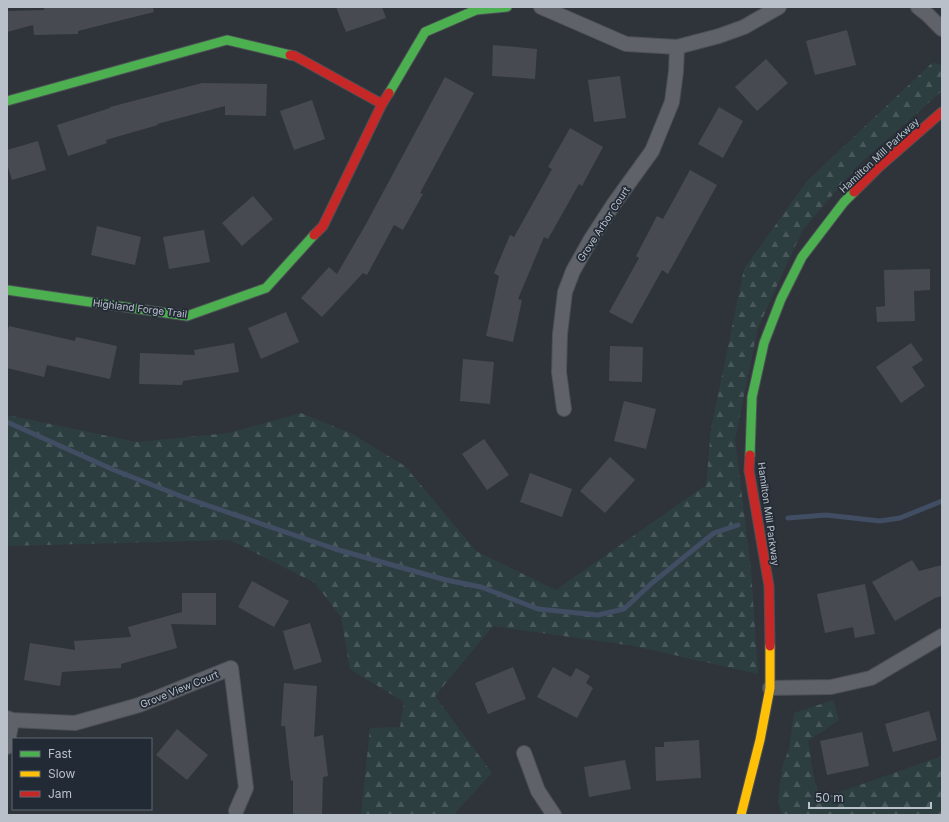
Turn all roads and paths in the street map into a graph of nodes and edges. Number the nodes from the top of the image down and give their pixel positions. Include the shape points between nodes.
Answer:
1 (507, 7) edge
2 (541, 7) edge
3 (780, 7) edge
4 (918, 7) edge
5 (942, 29) edge
6 (677, 47) junction
7 (7, 101) edge
8 (382, 104) junction
9 (942, 112) edge
10 (7, 290) edge
11 (564, 409) dead end
12 (942, 636) edge
13 (770, 688) junction
14 (10, 719) edge
15 (7, 747) edge
16 (524, 752) dead end
17 (236, 811) dead end
18 (554, 815) edge
19 (741, 815) edge

1 - 8 street, Highland Forge Trail via 476,10 425,32
2 - 6 street via 626,44
3 - 6 street via 744,27
4 - 5 street
6 - 11 street, Grove Arbor Court via 672,102 652,151 591,239 573,271 565,292 559,372
7 - 8 street via 227,40 295,56
8 - 10 street, Highland Forge Trail via 323,226 266,288 187,316
9 - 13 street, Hamilton Mill Parkway via 879,167 840,208 802,257 781,299 764,343 752,398 749,470 769,586
12 - 13 street via 871,678 831,687
13 - 19 street, Hamilton Mill Parkway
14 - 15 street
14 - 17 street, Grove View Court via 75,723 138,705 231,668 246,788
16 - 18 street via 538,791

